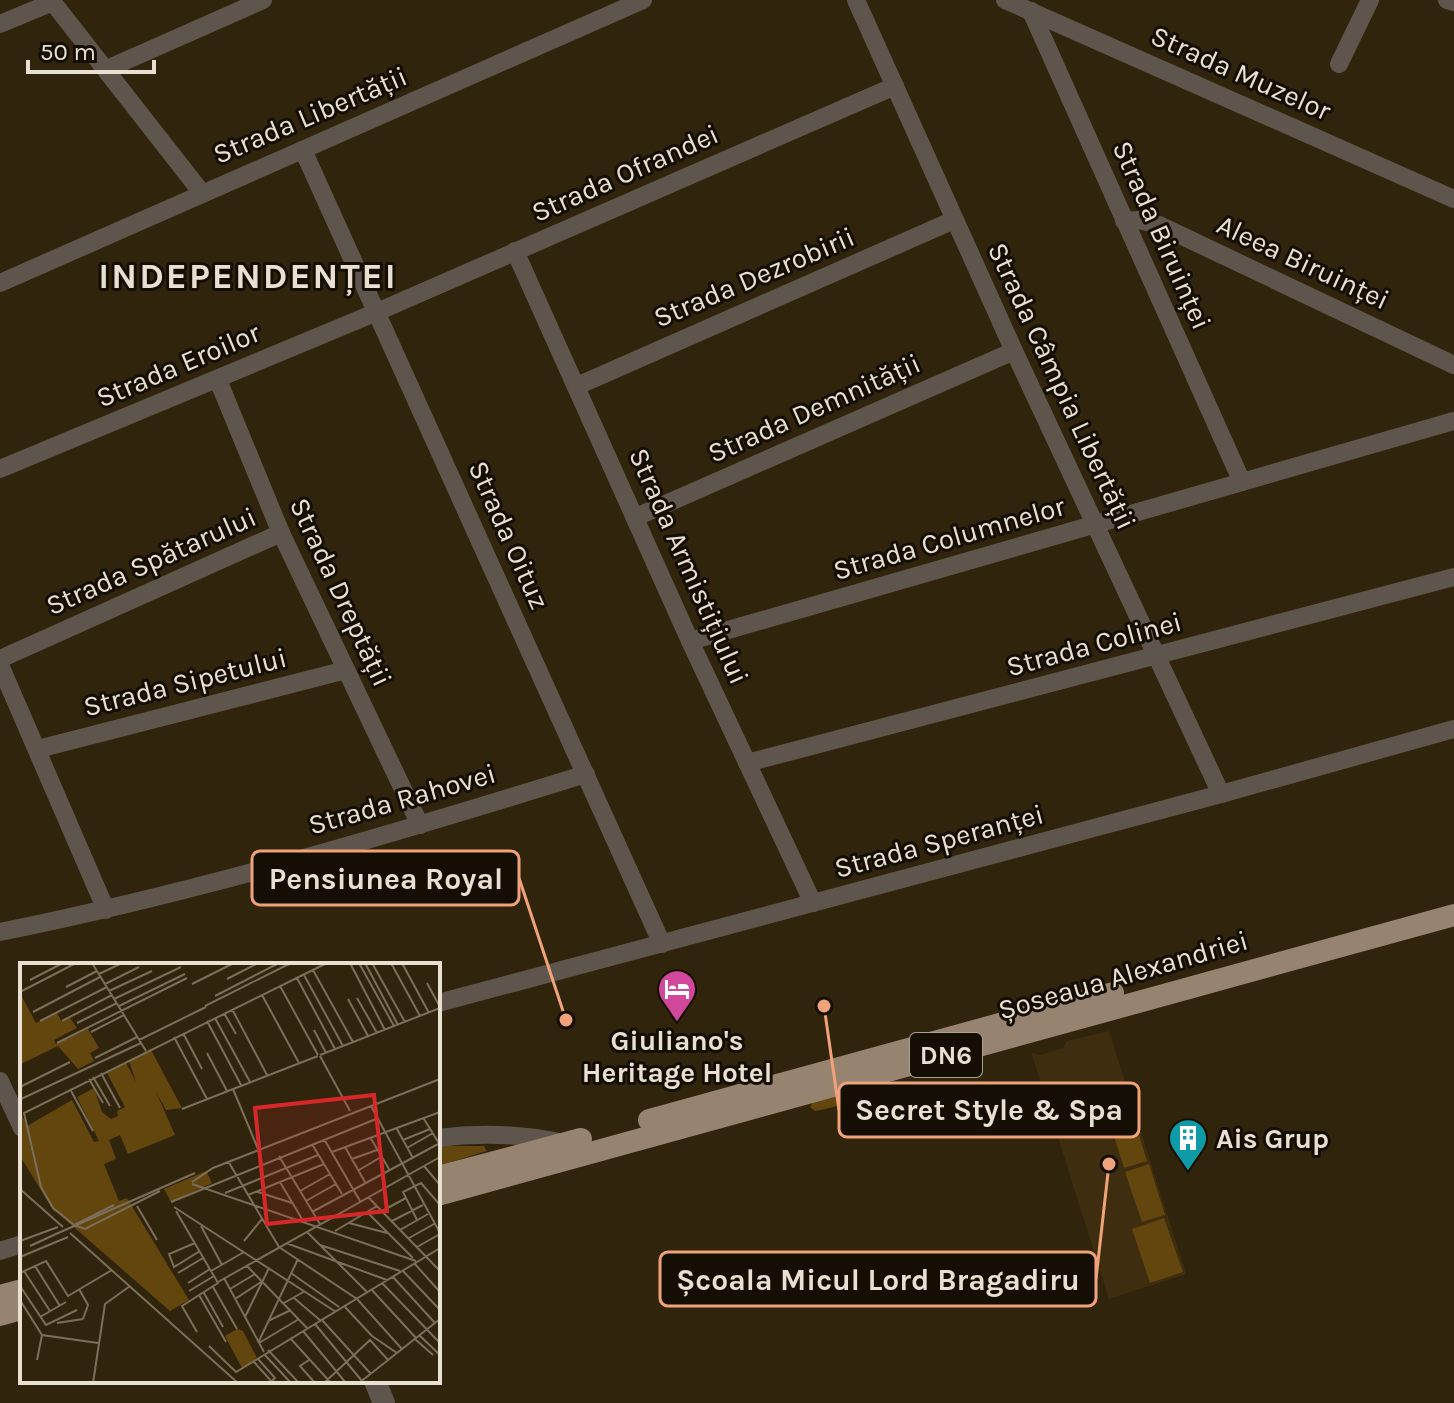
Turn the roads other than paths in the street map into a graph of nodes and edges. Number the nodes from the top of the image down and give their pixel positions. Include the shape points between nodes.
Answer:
1 (263, 0) edge
2 (643, 0) edge
3 (856, 0) edge
4 (1005, 0) edge
5 (1370, 0) edge
6 (1447, 0) edge
7 (52, 1) edge
8 (1454, 2) edge
9 (235, 5) edge
10 (1031, 11) junction
11 (0, 24) edge
12 (1339, 64) dead end
13 (107, 69) junction
14 (895, 86) junction
15 (303, 150) junction
16 (202, 193) junction
17 (1454, 199) edge
18 (954, 220) junction
19 (1124, 221) junction
20 (515, 251) junction
21 (0, 283) edge
22 (377, 312) junction
23 (1014, 351) junction
24 (1454, 365) edge
25 (218, 380) junction
26 (577, 386) junction
27 (1454, 421) edge
28 (0, 469) edge
29 (1242, 482) junction
30 (636, 517) junction
31 (1096, 525) junction
32 (281, 533) junction
33 (1454, 577) edge
34 (690, 641) junction
35 (1158, 656) junction
36 (0, 662) edge
37 (346, 670) junction
38 (1454, 729) edge
39 (38, 749) junction
40 (747, 763) junction
41 (586, 774) junction
42 (1221, 794) junction
43 (420, 825) junction
44 (1454, 900) edge
45 (813, 903) junction
46 (106, 910) junction
47 (1454, 915) edge
48 (0, 932) edge
49 (662, 944) junction
50 (440, 1002) edge
51 (0, 1081) edge
52 (20, 1119) edge
53 (440, 1138) edge
54 (564, 1143) junction
55 (440, 1176) edge
56 (440, 1194) edge
57 (20, 1245) edge
58 (0, 1251) edge
59 (20, 1291) edge
60 (0, 1296) edge
61 (20, 1310) edge
62 (0, 1315) edge
63 (376, 1383) edge
64 (384, 1403) edge

1 - 9 street
2 - 15 street, Strada Libertății
3 - 14 street, Strada Câmpia Libertății
4 - 10 street, Strada Muzelor
5 - 12 street
6 - 8 street
7 - 11 street
7 - 13 street
9 - 13 street
10 - 17 street, Strada Muzelor
10 - 19 street, Strada Biruinței
13 - 16 street
14 - 18 street, Strada Câmpia Libertății
14 - 20 street, Strada Ofrandei
15 - 16 street, Strada Libertății
15 - 22 street, Strada Oituz
16 - 21 street, Strada Libertății
18 - 23 street, Strada Câmpia Libertății
18 - 26 street, Strada Dezrobirii
19 - 24 street, Aleea Biruinței via 1159,225
19 - 29 street, Strada Biruinței
20 - 22 street, Strada Ofrandei
20 - 26 street, Strada Armistițiului
22 - 25 street, Strada Eroilor
22 - 41 street, Strada Oituz
23 - 30 street, Strada Demnității
23 - 31 street, Strada Câmpia Libertății
25 - 28 street, Strada Eroilor
25 - 32 street, Strada Dreptății
26 - 30 street, Strada Armistițiului
27 - 29 street, Strada Columnelor
29 - 31 street, Strada Columnelor
30 - 34 street, Strada Armistițiului
31 - 34 street, Strada Columnelor
31 - 35 street, Strada Câmpia Libertății
32 - 36 street, Strada Spătarului
32 - 37 street, Strada Dreptății
33 - 35 street, Strada Colinei
34 - 40 street, Strada Armistițiului
35 - 40 street, Strada Colinei
35 - 42 street, Strada Câmpia Libertății
36 - 39 street
37 - 39 street, Strada Sipetului
37 - 43 street, Strada Dreptății
38 - 42 street, Strada Speranței
39 - 46 street
40 - 45 street, Strada Armistițiului
41 - 43 street, Strada Rahovei
41 - 49 street, Strada Oituz
42 - 45 street, Strada Speranței
43 - 46 street, Strada Rahovei
44 - 54 main road, Șoseaua Alexandriei / DN6
45 - 49 street, Strada Speranței
46 - 48 street, Strada Rahovei
47 - 56 main road, Șoseaua Alexandriei / DN6
49 - 50 street, Strada Speranței
51 - 52 street
53 - 54 street via 501,1134
54 - 55 main road, Șoseaua Alexandriei / DN6
57 - 58 street
59 - 60 main road
61 - 62 main road
63 - 64 street

